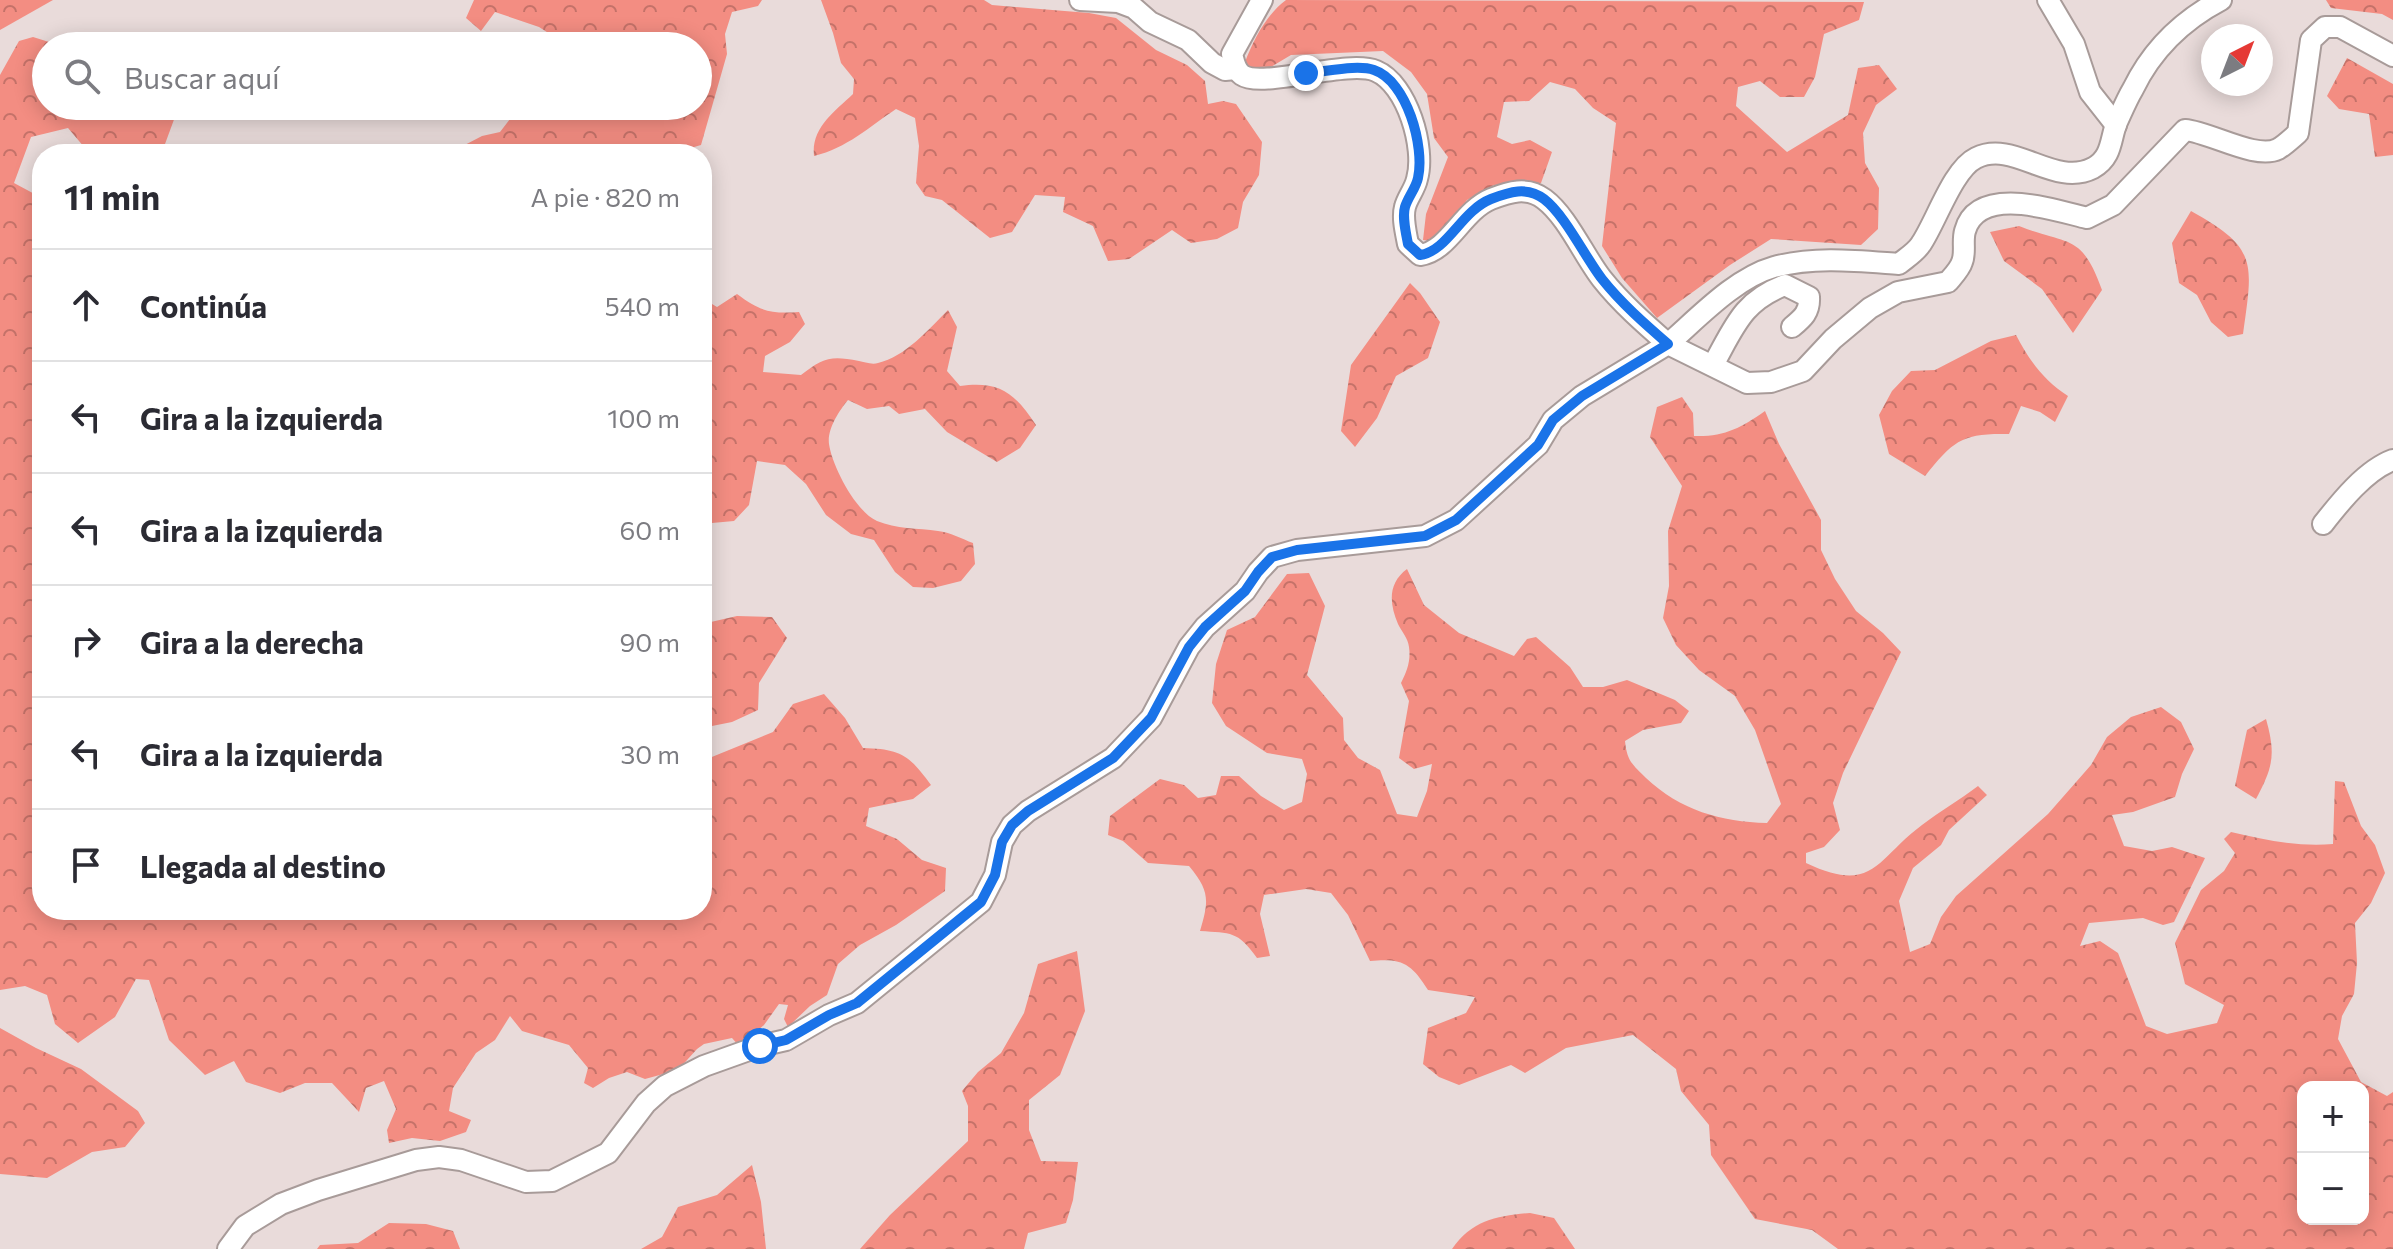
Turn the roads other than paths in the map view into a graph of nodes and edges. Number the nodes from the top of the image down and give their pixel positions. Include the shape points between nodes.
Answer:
1 (1080, 0) edge
2 (1262, 0) edge
3 (2048, 0) edge
4 (2221, 0) edge
5 (2393, 56) edge
6 (1236, 69) junction
7 (2116, 125) junction
8 (1792, 327) dead end
9 (1668, 344) junction
10 (1713, 365) junction
11 (2393, 460) edge
12 (2323, 524) dead end
13 (228, 1249) edge

1 - 6 street via 1134,8 1188,40 1212,63
2 - 6 street via 1237,40 1232,54
3 - 7 street via 2074,44 2090,92
4 - 7 street via 2197,13 2158,48
5 - 10 street via 2340,27 2325,27 2311,40 2298,133 2275,151 2251,150 2185,130 2113,205 2087,218 1996,203 1974,214 1965,231 1962,263 1948,282 1898,292 1870,308 1803,371 1771,382 1747,383
6 - 9 street via 1254,80 1377,71 1404,97 1418,154 1418,178 1404,209 1408,244 1420,255 1431,254 1465,216 1488,201 1527,191 1543,198 1603,280
7 - 9 street via 2112,146 2094,167 2073,173 1995,151 1973,159 1920,248 1899,264 1830,259 1773,267 1731,289
8 - 10 street via 1805,316 1809,297 1785,285 1749,305
9 - 10 street
9 - 13 street via 1582,396 1553,420 1538,445 1456,520 1425,536 1272,557 1189,647 1151,718 1113,758 1012,825 981,902 857,1003 786,1040 704,1066 665,1086 608,1153 552,1181 526,1182 439,1157 416,1160 281,1204 245,1226
11 - 12 street via 2340,502

